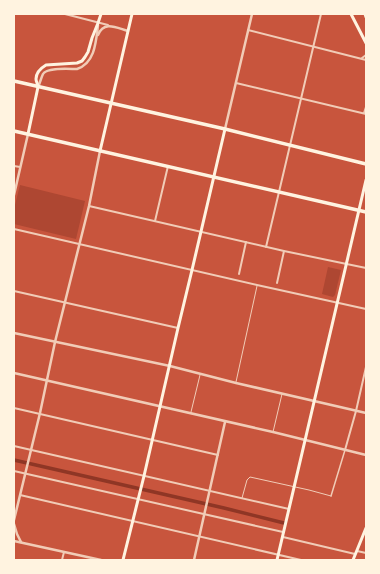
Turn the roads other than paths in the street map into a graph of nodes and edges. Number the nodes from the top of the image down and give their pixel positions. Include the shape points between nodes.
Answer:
1 (64, 14) edge
2 (101, 14) edge
3 (132, 14) edge
4 (252, 14) edge
5 (321, 14) edge
6 (351, 14) edge
7 (364, 14) edge
8 (366, 17) edge
9 (98, 23) junction
10 (110, 26) junction
11 (248, 30) junction
12 (128, 31) junction
13 (97, 38) junction
14 (366, 43) edge
15 (313, 47) junction
16 (366, 55) edge
17 (362, 58) junction
18 (366, 60) edge
19 (14, 81) edge
20 (236, 83) junction
21 (38, 86) junction
22 (302, 98) junction
23 (112, 103) junction
24 (366, 107) edge
25 (365, 114) edge
26 (225, 129) junction
27 (14, 131) edge
28 (28, 134) junction
29 (290, 146) junction
30 (100, 151) junction
31 (366, 164) edge
32 (14, 166) edge
33 (168, 166) junction
34 (20, 167) junction
35 (214, 177) junction
36 (366, 180) edge
37 (279, 193) junction
38 (14, 195) edge
39 (89, 206) junction
40 (359, 211) junction
41 (366, 212) edge
42 (155, 221) junction
43 (14, 229) edge
44 (201, 232) junction
45 (246, 242) junction
46 (79, 245) junction
47 (266, 247) junction
48 (284, 251) junction
49 (346, 264) junction
50 (366, 268) edge
51 (192, 270) junction
52 (239, 274) dead end
53 (277, 283) dead end
54 (257, 285) junction
55 (14, 290) edge
56 (65, 302) junction
57 (338, 303) junction
58 (366, 309) edge
59 (178, 328) junction
60 (14, 333) edge
61 (55, 342) junction
62 (170, 366) junction
63 (366, 367) edge
64 (14, 373) edge
65 (200, 374) junction
66 (47, 380) junction
67 (236, 383) junction
68 (282, 394) junction
69 (315, 402) junction
70 (160, 407) junction
71 (14, 408) edge
72 (356, 410) junction
73 (40, 413) junction
74 (366, 413) edge
75 (190, 414) junction
76 (225, 422) junction
77 (273, 432) junction
78 (153, 440) junction
79 (306, 441) junction
80 (14, 446) edge
81 (31, 450) junction
82 (345, 450) junction
83 (218, 455) junction
84 (366, 455) edge
85 (14, 471) edge
86 (25, 473) junction
87 (144, 476) junction
88 (294, 486) junction
89 (210, 491) junction
90 (20, 495) junction
91 (331, 496) joint
92 (139, 497) junction
93 (242, 498) junction
94 (289, 509) junction
95 (205, 512) junction
96 (14, 520) edge
97 (133, 521) junction
98 (14, 524) edge
99 (366, 528) edge
100 (284, 532) junction
101 (199, 537) junction
102 (283, 537) junction
103 (14, 541) edge
104 (21, 542) junction
105 (64, 552) junction
106 (356, 552) junction
107 (366, 553) edge
108 (279, 555) junction
109 (62, 560) edge
110 (101, 560) edge
111 (123, 560) edge
112 (194, 560) edge
113 (278, 560) edge
114 (301, 560) edge
115 (353, 560) edge

1 - 9 street
2 - 9 main road
3 - 12 main road
4 - 11 street
5 - 15 street
6 - 14 main road
7 - 8 main road
9 - 10 street
9 - 13 street
9 - 21 main road via 88,52 82,61 43,67 36,79
10 - 12 street
10 - 13 street via 102,28
11 - 15 street
11 - 20 street
12 - 23 main road
13 - 21 street via 90,61 77,69 47,71
15 - 17 street
15 - 22 street
16 - 17 street
17 - 18 street
19 - 21 highway
20 - 22 street
20 - 26 street
21 - 23 highway
21 - 28 main road
22 - 25 street
22 - 29 street
23 - 26 highway
23 - 30 main road
24 - 25 street
26 - 29 highway
26 - 35 main road
27 - 28 highway
28 - 30 highway
28 - 34 street
29 - 31 highway
29 - 37 street
30 - 33 highway
30 - 39 street
32 - 34 street
33 - 35 highway
33 - 42 street
34 - 38 street
35 - 37 highway
35 - 44 main road
36 - 40 main road
37 - 40 highway
37 - 47 street
39 - 42 street
39 - 46 street
40 - 41 highway
40 - 49 main road
42 - 44 street
43 - 46 street
44 - 45 street
44 - 51 main road
45 - 47 street
45 - 52 street
46 - 51 street
46 - 56 street
47 - 48 street
48 - 49 street
48 - 53 street
49 - 50 street
49 - 57 main road
51 - 54 street
51 - 59 main road
54 - 57 street
54 - 67 lane
55 - 56 street
56 - 59 street
56 - 61 street
57 - 58 street
57 - 69 main road
59 - 62 main road
60 - 61 street
61 - 62 street
61 - 66 street
62 - 65 street
62 - 70 main road
63 - 72 street
64 - 66 street
65 - 67 street
65 - 75 lane
66 - 70 street
66 - 73 street
67 - 68 street
68 - 69 street
68 - 77 lane
69 - 72 street
69 - 79 main road
70 - 75 street
70 - 78 main road
71 - 73 street
72 - 74 street
72 - 82 street
73 - 78 street
73 - 81 street
75 - 76 street
76 - 77 street
76 - 83 street
77 - 79 street
78 - 83 street
78 - 87 main road
79 - 82 street
79 - 88 main road
80 - 81 street
81 - 86 street
81 - 87 street
82 - 84 street
82 - 91 street
83 - 89 street
85 - 86 street
86 - 90 street
86 - 92 street
87 - 89 street
87 - 92 main road
88 - 91 lane
88 - 93 lane via 250,477
88 - 94 main road
89 - 93 street
89 - 95 street
90 - 96 street
90 - 97 street
92 - 95 street
92 - 97 main road
93 - 94 street
94 - 100 main road
95 - 100 street
95 - 101 street
97 - 101 street
97 - 111 main road
98 - 104 street
99 - 106 main road
100 - 102 main road
101 - 108 street
101 - 112 street
102 - 106 street
102 - 108 main road
103 - 104 street
104 - 105 street
105 - 109 street
105 - 110 street
106 - 107 street
106 - 115 main road
108 - 113 main road
108 - 114 street

